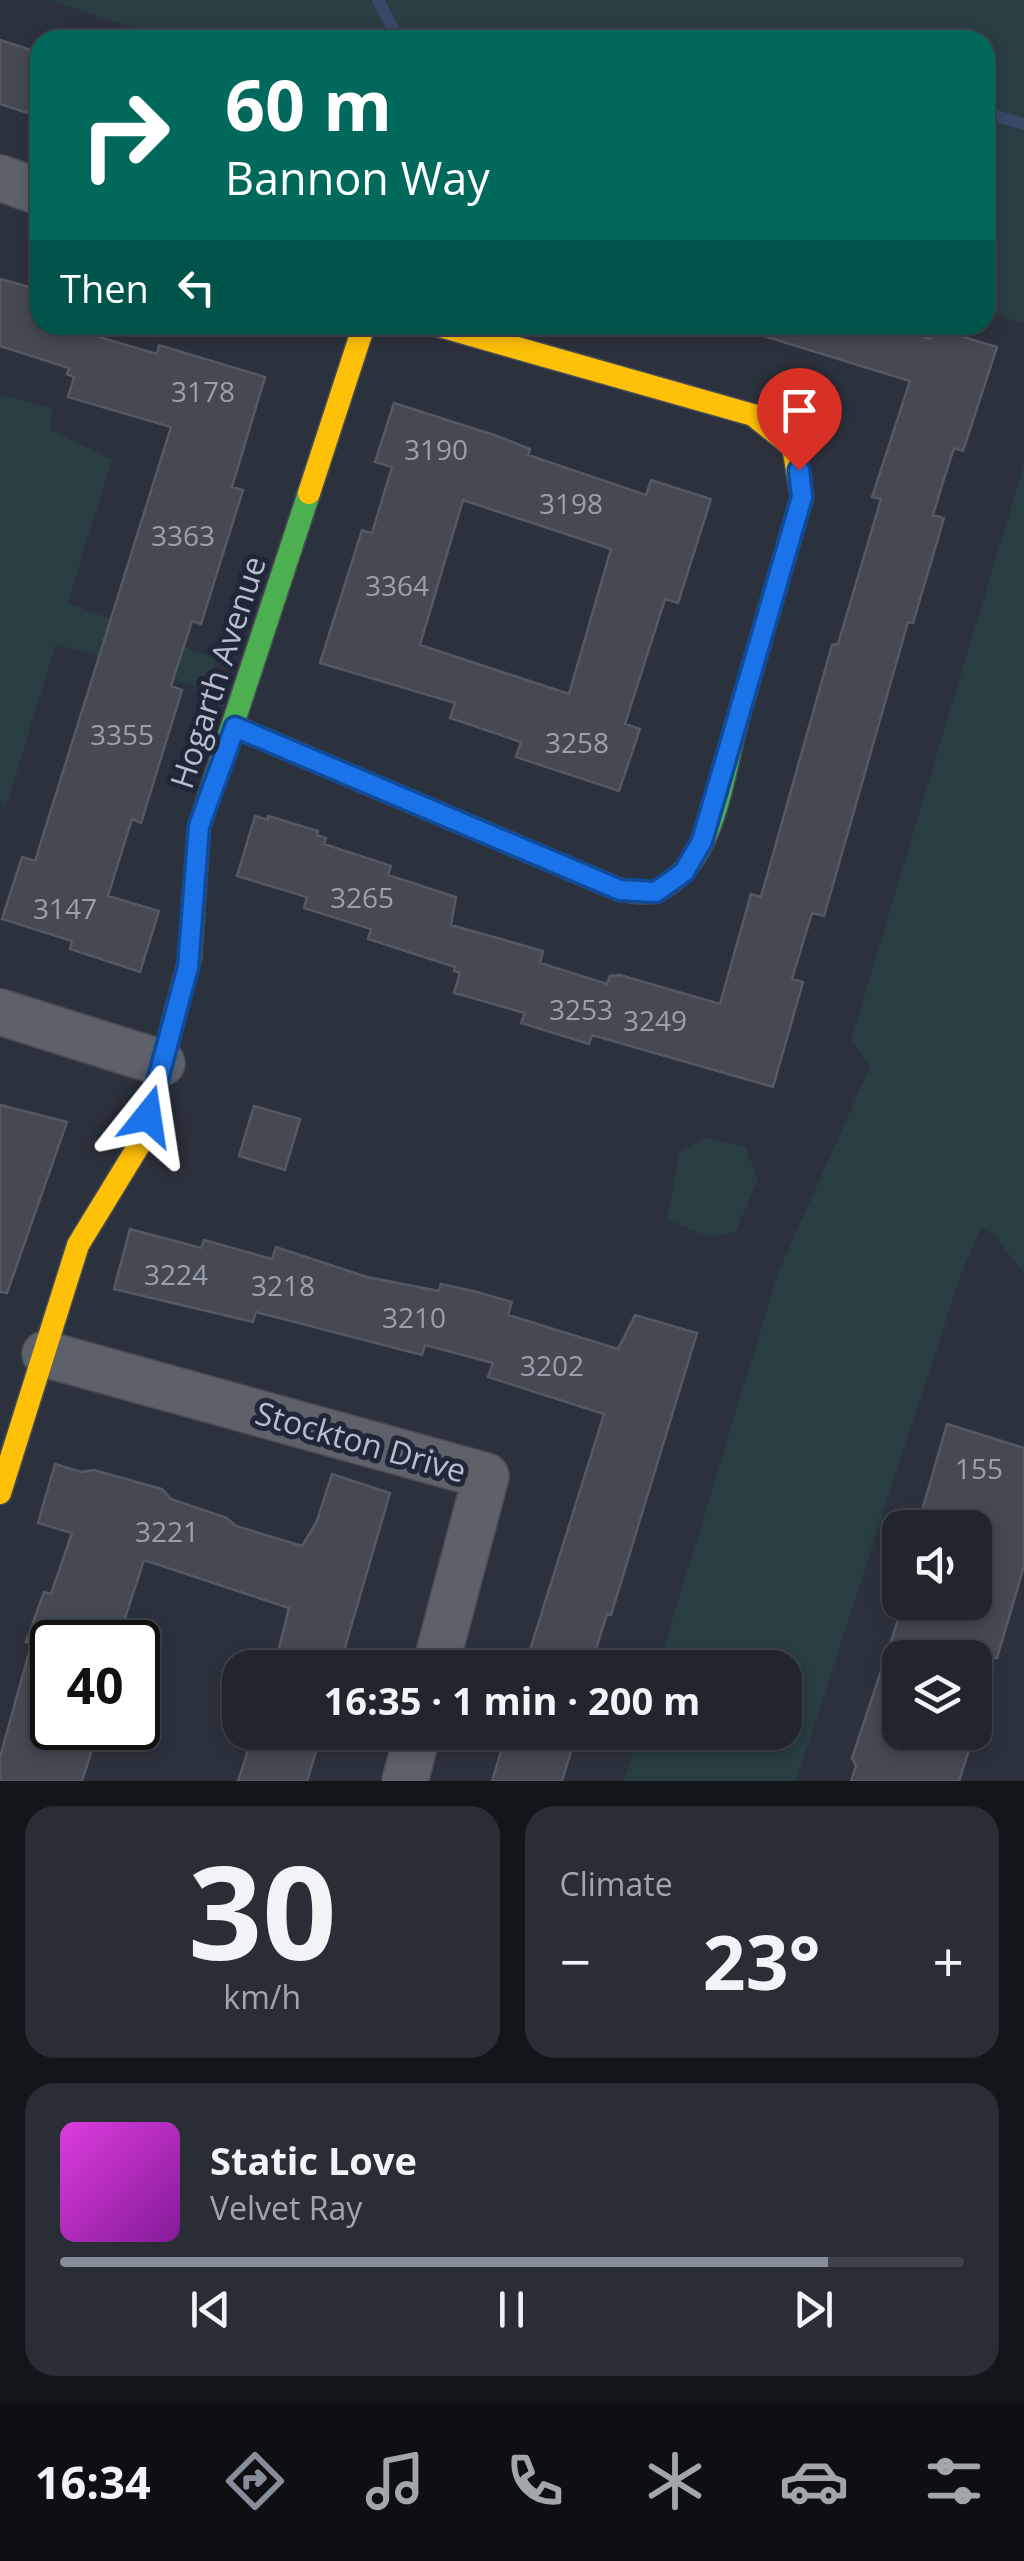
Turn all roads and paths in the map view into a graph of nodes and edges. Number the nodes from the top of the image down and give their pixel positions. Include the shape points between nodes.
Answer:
1 (0, 178) edge
2 (30, 188) edge
3 (361, 335) edge
4 (471, 335) edge
5 (235, 727) junction
6 (0, 1012) edge
7 (162, 1064) junction
8 (45, 1354) junction
9 (0, 1492) edge
10 (440, 1650) edge
11 (413, 1750) edge
12 (405, 1781) edge

1 - 2 street
3 - 5 street, Hogarth Avenue
4 - 5 street via 752,415 793,447 802,497 702,841 684,872 656,892 620,890
5 - 7 street, Hogarth Avenue via 199,826 188,967
6 - 7 street
7 - 8 street, Hogarth Avenue via 141,1142 78,1245
8 - 9 street, Hogarth Avenue
8 - 10 street, Stockton Drive via 486,1476
11 - 12 street

